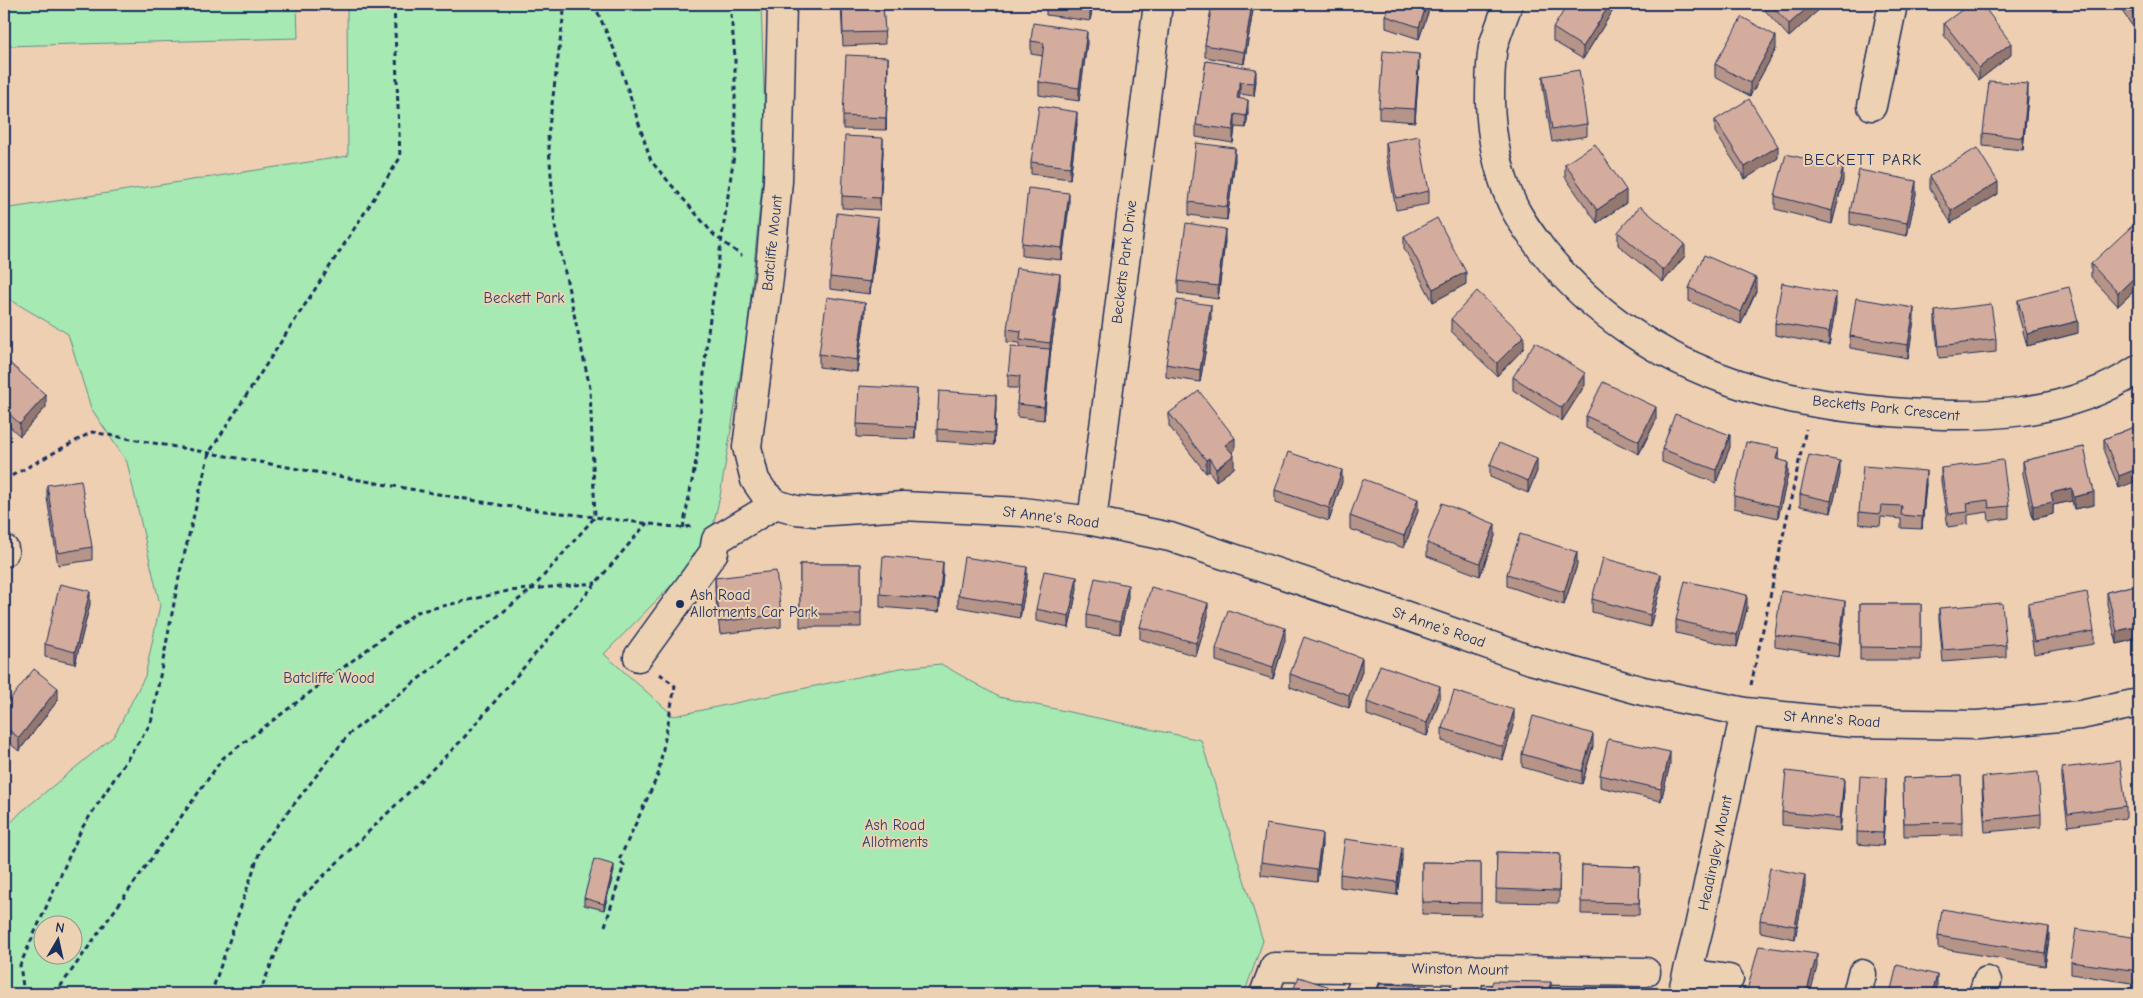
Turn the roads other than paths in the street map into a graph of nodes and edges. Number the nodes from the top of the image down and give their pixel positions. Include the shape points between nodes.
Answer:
1 (782, 4) edge
2 (1158, 4) edge
3 (1508, 4) edge
4 (1893, 4) edge
5 (1872, 106) dead end
6 (2139, 369) edge
7 (776, 504) junction
8 (1092, 521) junction
9 (638, 657) road end
10 (2139, 703) edge
11 (1745, 712) junction
12 (1369, 968) junction
13 (1646, 972) dead end
14 (1729, 979) edge
15 (1468, 982) edge
16 (1574, 982) edge
17 (1685, 984) edge
18 (1264, 994) edge
19 (1360, 994) edge

1 - 7 street, Batcliffe Mount via 778,182 770,277 748,435 749,462 755,480
2 - 8 street, Becketts Park Drive
3 - 6 street, Becketts Park Crescent via 1494,47 1490,82 1491,124 1511,201 1529,233 1555,265 1591,302 1644,341 1731,382 1811,402 1932,416 1981,416 2040,408 2084,397 2120,382
4 - 5 street
7 - 8 street, St Anne's Road via 816,512 903,506 1022,512
7 - 9 street via 716,540 714,552
8 - 11 street, St Anne's Road via 1170,538 1531,660 1643,691
10 - 11 street, St Anne's Road via 2080,715 1978,725 1854,723
11 - 17 street, Headingley Mount
12 - 15 street, Winston Mount
12 - 18 street, Winston Mount via 1274,967
12 - 19 street
13 - 16 street, Winston Mount
14 - 17 street
15 - 16 street, Winston Mount

